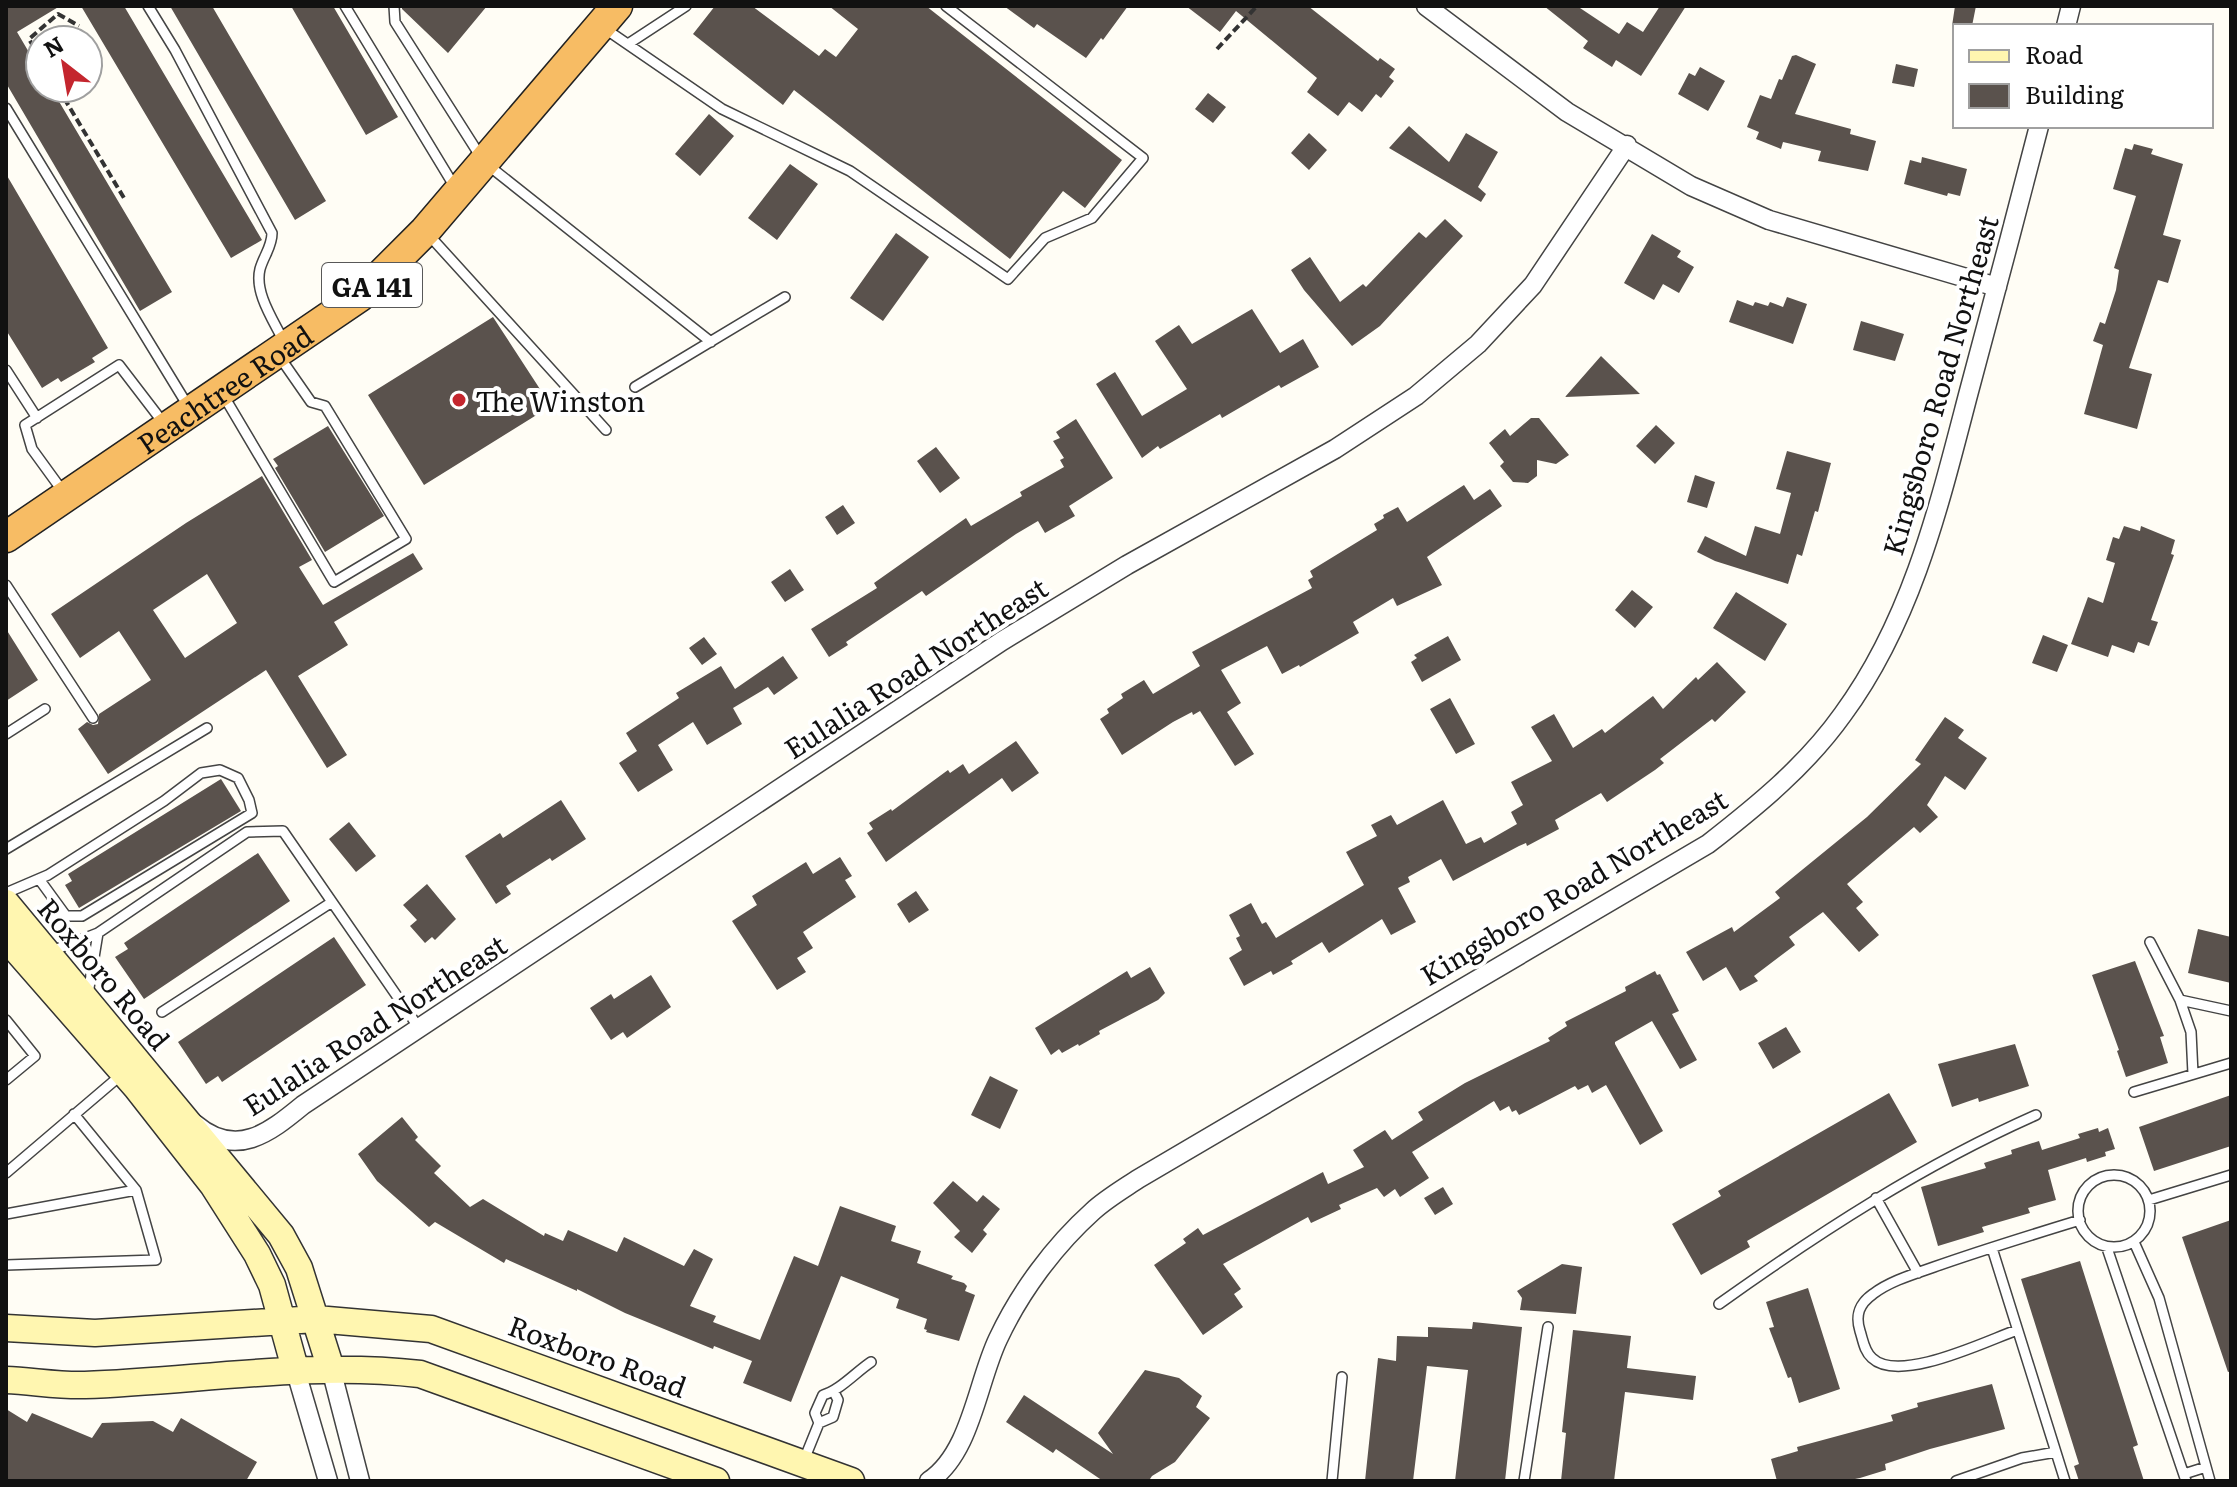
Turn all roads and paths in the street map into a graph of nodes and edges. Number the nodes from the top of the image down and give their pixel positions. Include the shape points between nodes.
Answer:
1 (148, 6) edge
2 (345, 6) edge
3 (394, 6) edge
4 (686, 6) edge
5 (946, 6) edge
6 (1257, 6) edge
7 (1426, 6) edge
8 (609, 16) edge
9 (46, 24) edge
10 (76, 24) edge
11 (628, 44) junction
12 (1217, 49) dead end
13 (68, 104) edge
14 (6, 108) edge
15 (2038, 128) edge
16 (1627, 145) junction
17 (484, 162) junction
18 (458, 192) junction
19 (124, 198) dead end
20 (425, 231) junction
21 (1997, 287) junction
22 (785, 297) dead end
23 (711, 342) junction
24 (281, 349) junction
25 (6, 370) edge
26 (635, 387) dead end
27 (220, 390) junction
28 (37, 418) junction
29 (179, 418) junction
30 (606, 430) dead end
31 (66, 495) junction
32 (12, 529) edge
33 (6, 585) edge
34 (45, 709) dead end
35 (93, 718) dead end
36 (207, 728) dead end
37 (6, 734) edge
38 (123, 764) dead end
39 (130, 774) junction
40 (6, 849) edge
41 (43, 877) junction
42 (6, 893) edge
43 (332, 902) junction
44 (6, 903) edge
45 (98, 933) junction
46 (6, 938) edge
47 (2150, 942) dead end
48 (47, 953) junction
49 (2180, 1000) junction
50 (87, 1001) junction
51 (2231, 1011) edge
52 (162, 1012) dead end
53 (6, 1020) edge
54 (419, 1028) junction
55 (2231, 1063) edge
56 (123, 1073) junction
57 (2193, 1074) junction
58 (6, 1080) edge
59 (2134, 1092) dead end
60 (178, 1109) junction
61 (74, 1114) junction
62 (2036, 1115) dead end
63 (6, 1173) edge
64 (2231, 1175) edge
65 (136, 1190) junction
66 (1876, 1198) junction
67 (2149, 1200) junction
68 (6, 1214) edge
69 (2080, 1220) junction
70 (2134, 1242) junction
71 (1992, 1248) junction
72 (2107, 1248) junction
73 (6, 1265) edge
74 (1918, 1273) junction
75 (1719, 1304) dead end
76 (316, 1319) junction
77 (282, 1322) junction
78 (1548, 1327) dead end
79 (6, 1328) edge
80 (2017, 1330) junction
81 (871, 1362) dead end
82 (331, 1369) junction
83 (296, 1372) junction
84 (1342, 1377) dead end
85 (6, 1380) edge
86 (834, 1392) junction
87 (819, 1423) junction
88 (2056, 1452) junction
89 (803, 1463) junction
90 (2206, 1467) junction
91 (2185, 1478) edge
92 (328, 1481) edge
93 (360, 1481) edge
94 (716, 1481) edge
95 (851, 1481) edge
96 (929, 1481) edge
97 (1332, 1481) edge
98 (1524, 1481) edge
99 (1956, 1481) edge
100 (2065, 1481) edge
101 (2210, 1481) edge

1 - 24 lane via 272,233 259,273
2 - 18 lane
3 - 17 lane via 395,22
4 - 11 lane
5 - 11 lane via 1143,158 1092,218 1045,238 1008,279 850,171 722,109
6 - 12 path
7 - 16 street via 1567,112
8 - 11 lane
8 - 17 highway, Peachtree Road / GA 141
9 - 10 path via 58,14
13 - 19 path
14 - 29 lane
15 - 21 street, Kingsboro Road Northeast
16 - 21 street via 1691,186 1769,220
16 - 54 street, Eulalia Road Northeast via 1533,285 1478,344 1416,396 1335,449 1002,641
17 - 18 highway, Peachtree Road / GA 141
17 - 23 lane
18 - 20 highway, Peachtree Road / GA 141
20 - 24 highway, Peachtree Road / GA 141 via 360,296
20 - 30 lane
21 - 96 street, Kingsboro Road Northeast via 1942,494 1908,596 1868,678 1814,751 1766,799 1708,844 1149,1172 1094,1210 1057,1248 1026,1292 997,1340 953,1457
22 - 23 lane
23 - 26 lane
24 - 27 highway, Peachtree Road / GA 141
24 - 27 lane via 311,402 325,406 406,539 334,582
25 - 28 lane
27 - 29 highway, Peachtree Road / GA 141
28 - 29 lane via 119,365
28 - 31 lane via 25,425 32,449
29 - 31 highway, Peachtree Road / GA 141
31 - 32 highway, Peachtree Road / GA 141
33 - 35 lane
34 - 37 lane
36 - 39 lane
38 - 39 lane
39 - 40 lane
41 - 41 lane via 201,773 220,770 238,778 249,800 252,813 82,916 66,916
41 - 42 lane
43 - 45 lane via 283,831 247,832
43 - 52 lane
43 - 54 lane
44 - 48 main road, Roxboro Road
45 - 48 lane
45 - 50 lane
46 - 56 main road, Roxboro Road
47 - 49 lane
48 - 50 main road, Roxboro Road
49 - 51 lane
49 - 57 lane via 2191,1032
50 - 60 main road, Roxboro Road
53 - 58 lane via 35,1056
54 - 60 street, Eulalia Road Northeast via 274,1130 244,1140 224,1139
55 - 57 lane
56 - 61 lane
56 - 77 main road, Roxboro Road via 213,1185 272,1285
57 - 59 lane
60 - 76 main road, Roxboro Road via 281,1235
61 - 63 lane
61 - 65 lane
62 - 66 lane via 1970,1144
64 - 67 lane
65 - 68 lane
65 - 73 lane via 156,1260
66 - 74 lane
66 - 75 lane
67 - 69 lane via 2130,1178 2110,1175 2092,1182 2082,1194
67 - 70 lane via 2150,1220
69 - 71 lane
69 - 72 lane via 2083,1232
70 - 72 lane
70 - 90 lane via 2159,1298
71 - 74 lane
71 - 80 lane
72 - 91 lane
74 - 80 lane via 1872,1294 1861,1306 1856,1318 1873,1359 1886,1366 1909,1366
76 - 77 main road
76 - 82 main road, Roxboro Road
76 - 89 main road, Roxboro Road via 431,1329
77 - 79 main road via 95,1333
77 - 83 main road, Roxboro Road
78 - 98 lane
80 - 88 lane
81 - 86 lane
82 - 83 main road
82 - 93 street
82 - 94 main road via 420,1374
83 - 85 main road via 82,1385
83 - 92 street
84 - 97 lane
86 - 87 lane via 823,1395 815,1413
86 - 87 lane via 838,1400 833,1417
87 - 89 lane
88 - 99 lane
88 - 100 lane
89 - 95 main road, Roxboro Road
90 - 91 lane
90 - 101 lane

